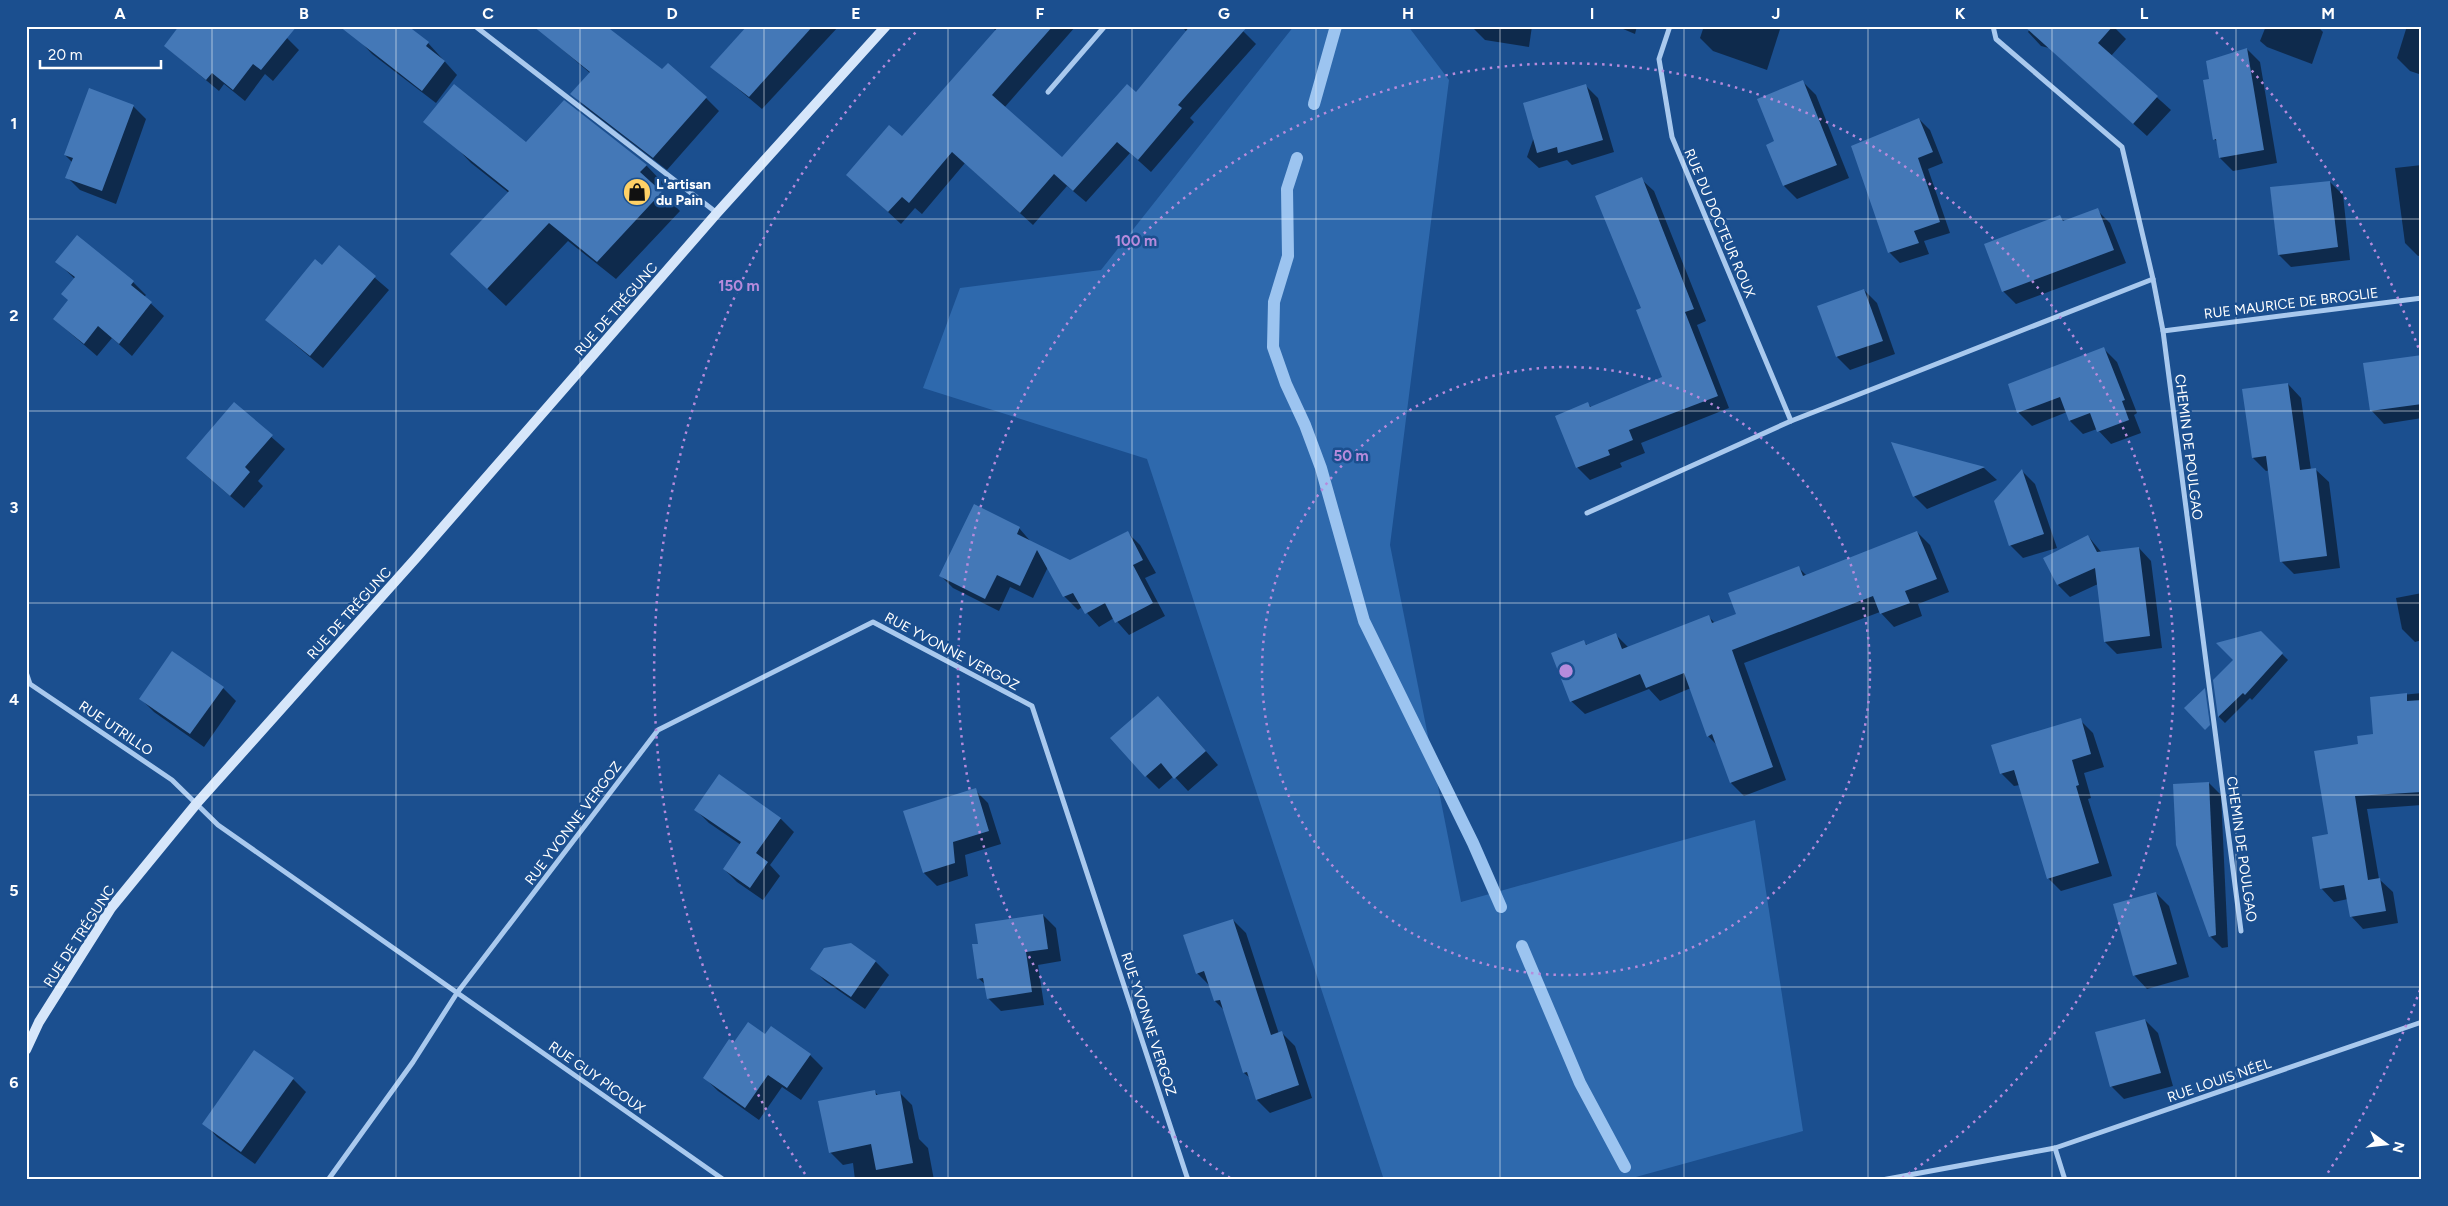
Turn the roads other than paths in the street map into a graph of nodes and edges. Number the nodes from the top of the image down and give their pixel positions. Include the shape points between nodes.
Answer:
1 (474, 26) edge
2 (886, 26) edge
3 (1105, 26) edge
4 (1670, 26) edge
5 (1993, 26) edge
6 (1048, 92) dead end
7 (718, 213) junction
8 (2154, 279) junction
9 (2422, 298) edge
10 (2163, 331) junction
11 (1791, 421) junction
12 (1587, 513) dead end
13 (26, 672) edge
14 (197, 803) junction
15 (2241, 931) dead end
16 (457, 993) junction
17 (2422, 1022) edge
18 (26, 1050) edge
19 (2055, 1148) junction
20 (328, 1180) edge
21 (724, 1180) edge
22 (1188, 1180) edge
23 (1882, 1180) edge
24 (2065, 1180) edge

1 - 7 street
2 - 7 main road, RUE DE TRÉGUNC
3 - 6 street
4 - 11 street, RUE DU DOCTEUR ROUX via 1659,59 1672,137
5 - 8 street, CHEMIN DE POULGAO via 1996,39 2122,147
7 - 14 main road, RUE DE TRÉGUNC
8 - 10 street, CHEMIN DE POULGAO
8 - 11 street
9 - 10 street, RUE MAURICE DE BROGLIE
10 - 15 street, CHEMIN DE POULGAO
11 - 12 street
13 - 14 street, RUE UTRILLO via 30,684 172,780
14 - 16 street, RUE GUY PICOUX via 218,825
14 - 18 main road, RUE DE TRÉGUNC via 111,908 39,1022
16 - 20 street via 413,1062
16 - 21 street, RUE GUY PICOUX
16 - 22 street, RUE YVONNE VERGOZ via 658,730 873,622 1032,706
17 - 19 street, RUE LOUIS NÉEL
19 - 23 street, RUE LOUIS NÉEL
19 - 24 street

